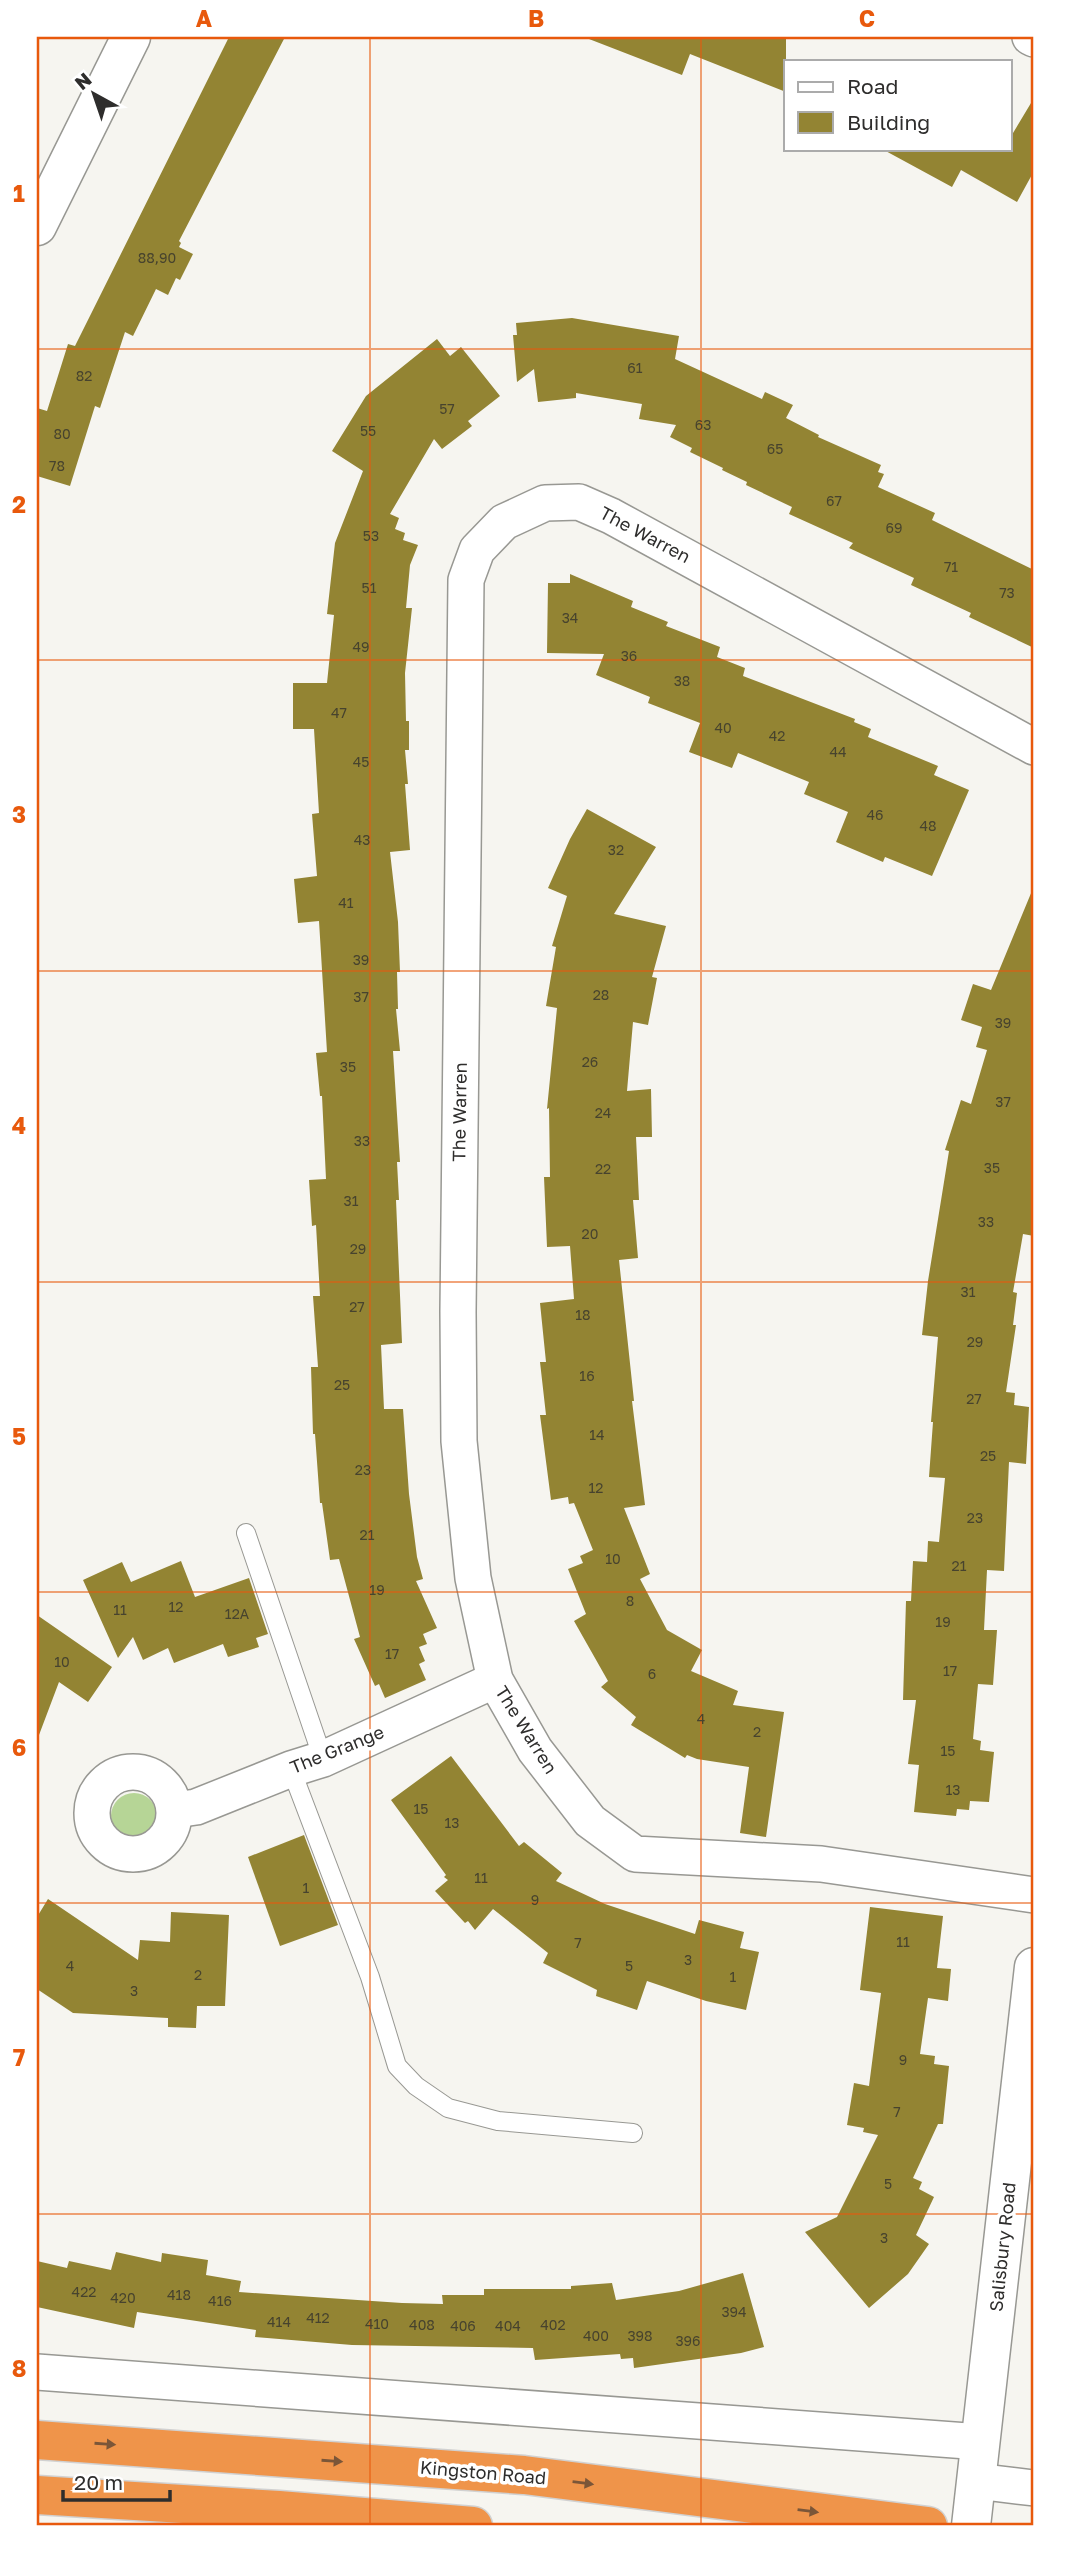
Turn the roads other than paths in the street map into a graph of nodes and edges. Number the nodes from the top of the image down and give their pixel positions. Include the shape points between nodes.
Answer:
1 (131, 37) edge
2 (37, 226) edge
3 (1034, 747) edge
4 (246, 1533) dead end
5 (495, 1680) junction
6 (307, 1764) junction
7 (175, 1810) dead end
8 (1034, 1895) edge
9 (1034, 1967) edge
10 (633, 2133) dead end
11 (37, 2372) edge
12 (37, 2440) edge
13 (981, 2442) junction
14 (976, 2481) junction
15 (1034, 2488) edge
16 (37, 2495) edge
17 (473, 2526) edge
18 (928, 2526) edge
19 (971, 2526) edge

1 - 2 street
3 - 5 street, The Warren via 579,502 545,503 504,522 477,550 466,580 459,1441 473,1578
4 - 6 lane
5 - 6 street, The Grange
5 - 8 street, The Warren via 535,1750 590,1821 635,1854 821,1864
6 - 7 street, The Grange via 196,1807
6 - 10 lane via 397,2066 448,2108 498,2121
9 - 13 street, Salisbury Road
11 - 13 street
12 -> 18 highway, Kingston Road via 524,2475
13 - 14 street, Salisbury Road
14 - 15 street
14 - 19 street, Salisbury Road
16 - 17 highway

